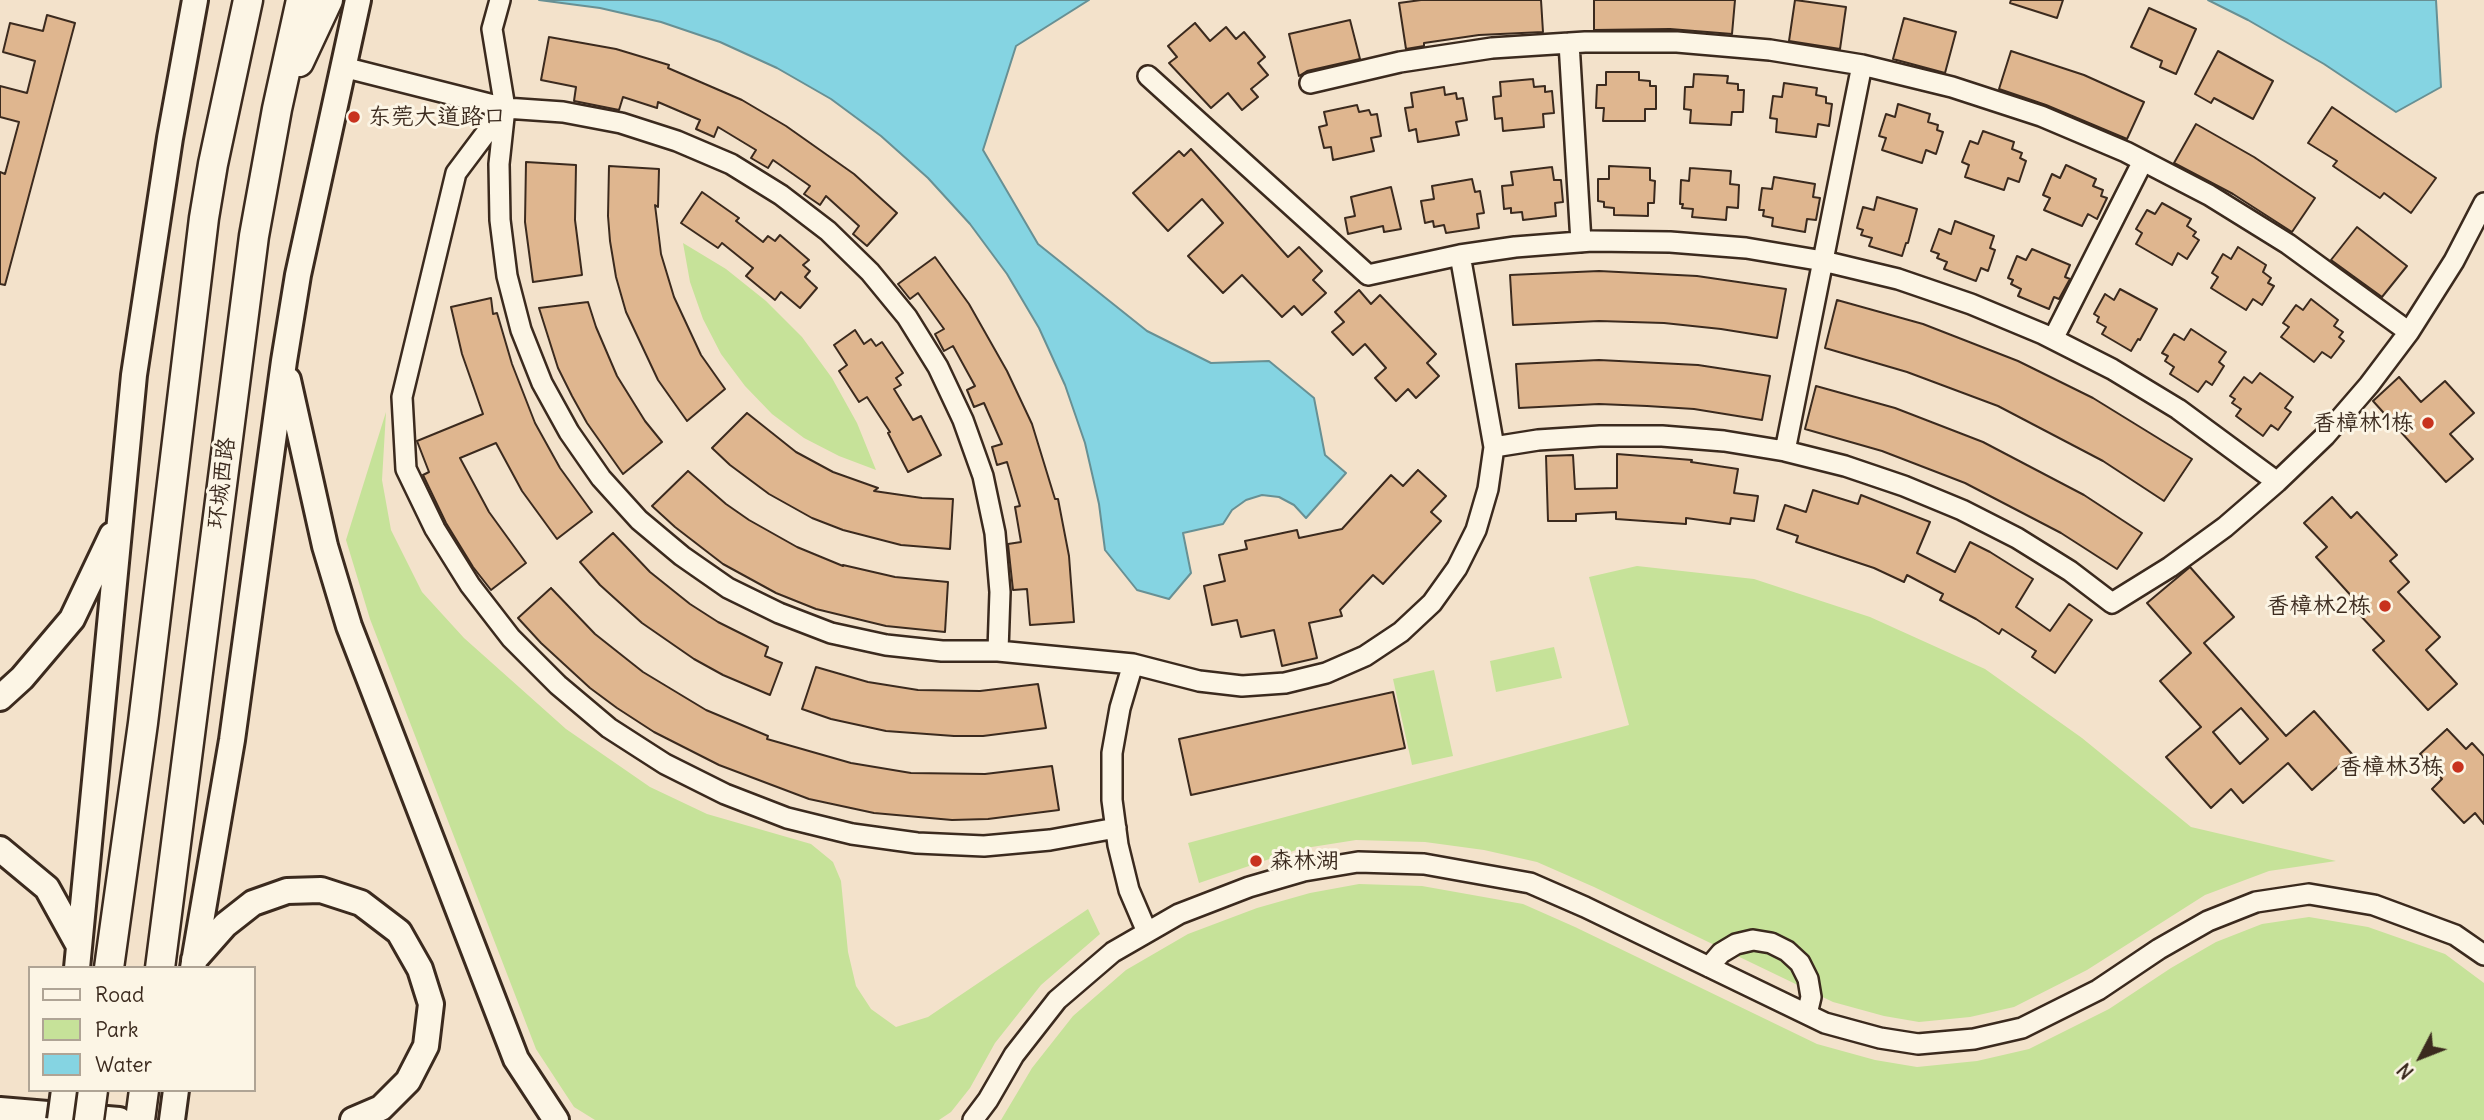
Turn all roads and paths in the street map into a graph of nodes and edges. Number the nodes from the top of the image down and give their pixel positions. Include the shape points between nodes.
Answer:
1 (195, 0) edge
2 (247, 0) edge
3 (301, 0) edge
4 (328, 0) edge
5 (358, 0) edge
6 (500, 0) edge
7 (1569, 43) junction
8 (1862, 65) junction
9 (343, 67) junction
10 (1148, 76) dead end
11 (1310, 83) dead end
12 (505, 108) junction
13 (276, 109) junction
14 (2143, 161) junction
15 (2484, 202) edge
16 (1581, 242) junction
17 (1460, 255) junction
18 (1823, 261) junction
19 (2409, 332) junction
20 (2053, 339) junction
21 (284, 361) junction
22 (1493, 447) junction
23 (1785, 451) junction
24 (2277, 482) junction
25 (120, 519) junction
26 (998, 651) junction
27 (1133, 664) junction
28 (0, 698) edge
29 (1116, 828) junction
30 (0, 849) edge
31 (1147, 932) junction
32 (2484, 955) edge
33 (78, 957) edge
34 (193, 964) edge
35 (109, 966) edge
36 (160, 966) edge
37 (1709, 967) junction
38 (1807, 1014) junction
39 (64, 1092) edge
40 (93, 1092) edge
41 (144, 1092) edge
42 (176, 1092) edge
43 (0, 1111) edge
44 (60, 1120) edge
45 (89, 1120) edge
46 (119, 1120) edge
47 (140, 1120) edge
48 (172, 1120) edge
49 (353, 1120) edge
50 (556, 1120) edge
51 (973, 1120) edge

1 - 25 main road via 134,375
2 - 35 highway via 204,218
3 - 13 highway, 环城西路
4 - 13 highway
5 - 9 main road
6 - 12 street via 492,29
7 - 8 street via 1677,42 1770,50
7 - 11 street via 1492,48 1400,62
7 - 16 street
8 - 14 street via 1952,87 2040,116
8 - 18 street
9 - 12 street
9 - 21 main road
10 - 17 street via 1368,275
12 - 26 street via 621,123 720,160 782,195 870,272 907,317 938,367 979,465 995,533
12 - 26 street via 500,220 507,276 521,330 542,383 569,432 601,478 639,520 729,588 779,614 831,633 886,645
12 - 29 street via 456,173 402,397 405,469 470,585 511,638 558,685 620,735 724,794 787,818 917,844 1050,841
13 - 36 highway, 环城西路 via 252,250
14 - 19 street via 2288,244
14 - 20 street
15 - 19 street
16 - 17 street
16 - 18 street via 1670,242
17 - 22 street
18 - 20 street via 1898,279
18 - 23 street
19 - 24 street via 2325,436
20 - 24 street via 2178,410
21 - 34 main road via 232,740
21 - 50 main road via 325,546 349,626 516,1059
22 - 23 street via 1538,440 1662,436
22 - 27 street via 1488,489 1476,530 1457,568 1424,610 1365,656 1326,673 1285,683 1242,686 1199,681
23 - 24 street via 1869,474 1962,510 2059,564 2112,603 2225,527
25 - 28 main road via 72,619
25 - 33 main road
26 - 27 street
27 - 29 street via 1112,753
29 - 31 street via 1129,890
30 - 33 main road via 47,888
31 - 37 street via 1179,914 1304,871 1358,862 1424,864 1530,883
31 - 51 street via 1113,952 1057,1000 1014,1055
32 - 38 street via 2455,935 2374,905 2309,894 2256,902 2208,921 2098,990 2022,1028 1974,1039 1918,1044 1880,1038
34 - 49 main road via 225,925 253,903 287,891 321,890 361,903 399,932 420,969 431,1004 426,1046 408,1081 381,1108
37 - 38 street
37 - 38 street via 1736,944 1753,940 1771,943 1800,963 1811,997
39 - 44 main road, bridge
40 - 45 highway, bridge
41 - 47 highway
42 - 48 main road
43 - 46 main road

